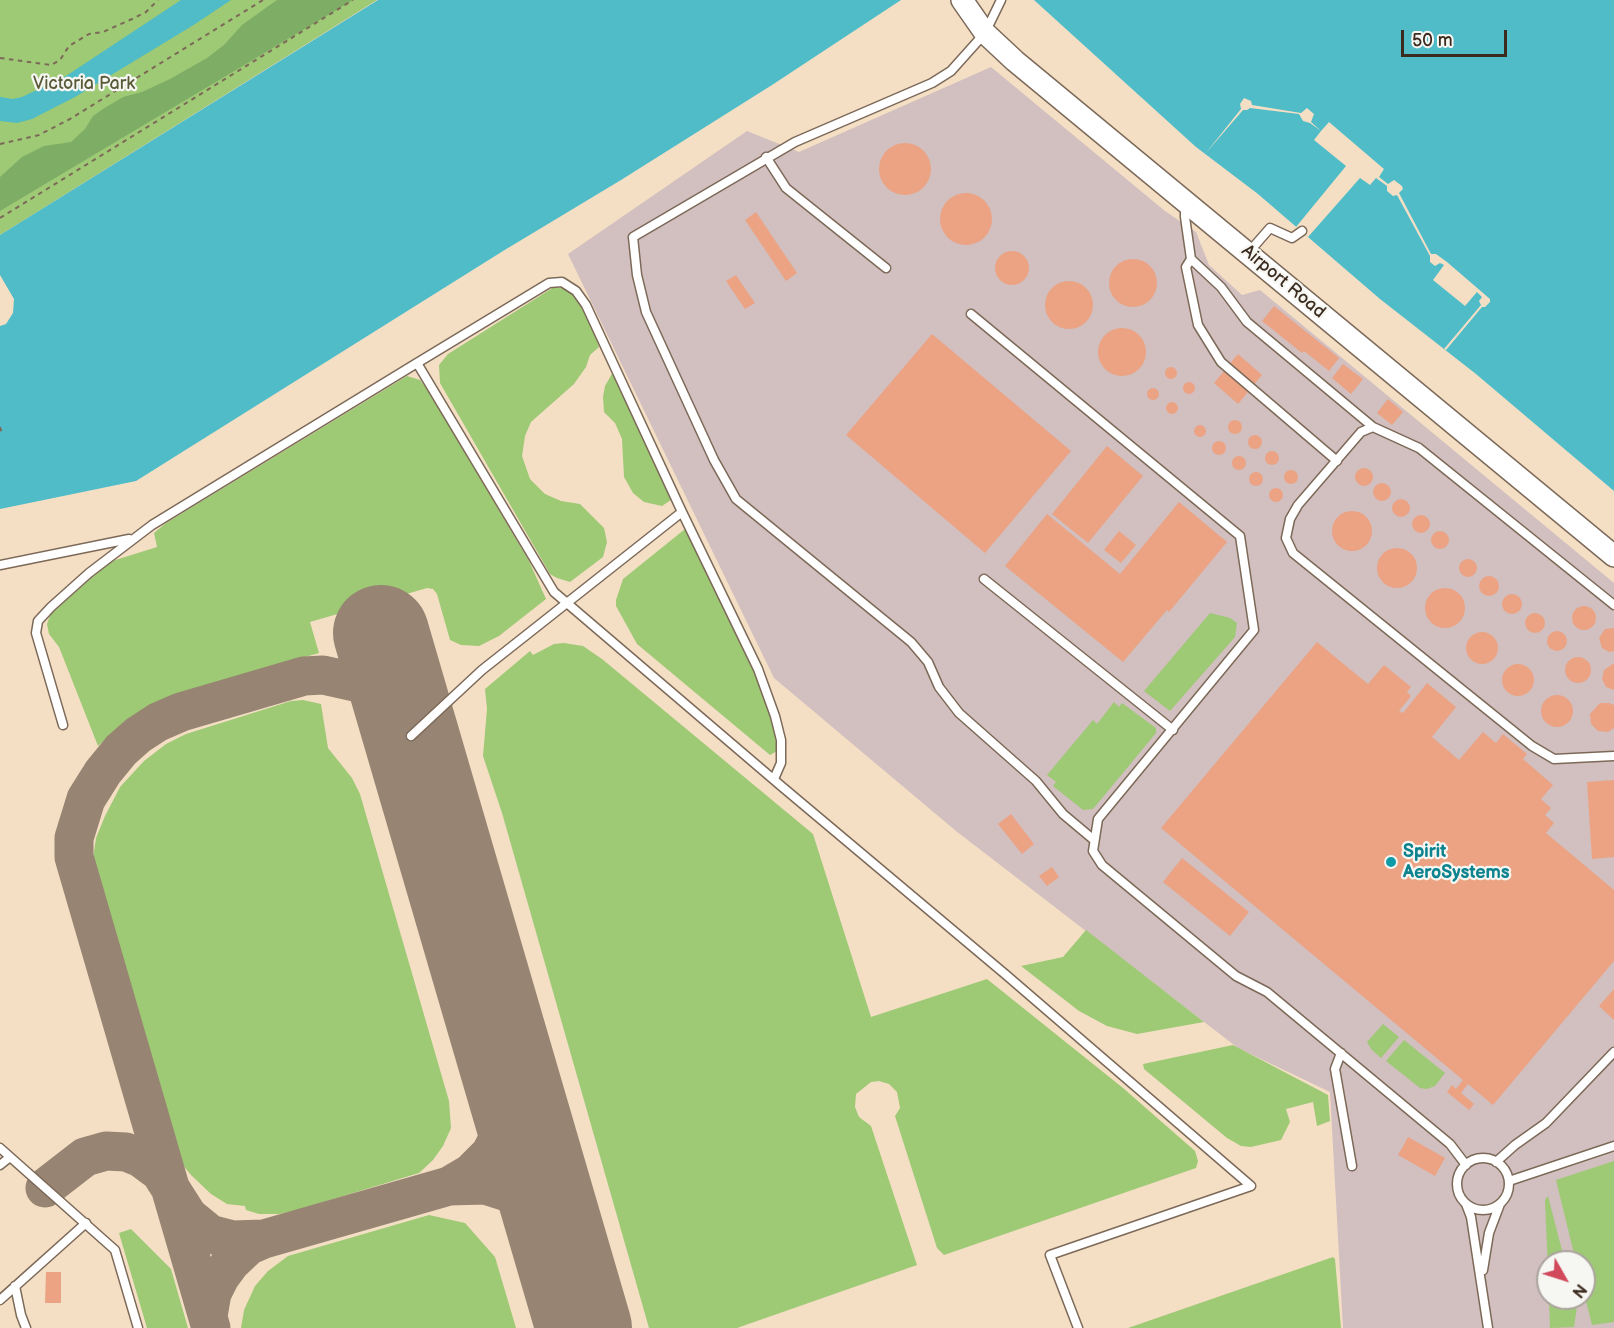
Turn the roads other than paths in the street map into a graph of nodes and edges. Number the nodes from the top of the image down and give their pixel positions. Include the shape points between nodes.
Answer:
1 (962, 0) edge
2 (1001, 0) edge
3 (985, 33) junction
4 (766, 158) junction
5 (1186, 202) junction
6 (1302, 231) dead end
7 (1248, 253) junction
8 (1191, 259) junction
9 (886, 268) dead end
10 (971, 314) dead end
11 (417, 363) junction
12 (1373, 427) junction
13 (1336, 460) junction
14 (682, 512) junction
15 (132, 538) junction
16 (1614, 556) edge
17 (0, 565) edge
18 (984, 579) dead end
19 (567, 603) junction
20 (1614, 605) edge
21 (63, 725) dead end
22 (1173, 730) junction
23 (411, 736) dead end
24 (1614, 756) edge
25 (774, 779) junction
26 (1094, 840) junction
27 (1614, 1052) edge
28 (1341, 1053) junction
29 (1614, 1146) edge
30 (0, 1148) edge
31 (9, 1156) junction
32 (1496, 1162) junction
33 (0, 1165) edge
34 (1466, 1165) junction
35 (1352, 1166) dead end
36 (1509, 1181) junction
37 (1466, 1204) junction
38 (1500, 1204) junction
39 (86, 1223) junction
40 (1482, 1282) junction
41 (15, 1286) junction
42 (0, 1300) edge
43 (26, 1328) edge
44 (138, 1328) edge
45 (1078, 1328) edge
46 (1488, 1328) edge

1 - 3 street, Airport Road
2 - 3 lane
3 - 4 lane via 951,71 932,83
3 - 5 street, Airport Road
4 - 9 lane via 786,188
4 - 26 lane via 633,237 646,312 714,460 736,499 911,642 959,712
5 - 7 street, Airport Road
5 - 8 lane
6 - 7 lane via 1292,238 1270,228
7 - 16 street, Airport Road
8 - 12 lane via 1221,287 1247,322
8 - 13 lane via 1186,267 1198,325 1221,362
10 - 22 lane via 1240,536 1254,630
11 - 14 lane via 549,283 562,282 576,291 586,305
11 - 15 lane
11 - 19 lane via 554,592
12 - 13 lane via 1361,432
12 - 20 lane via 1419,448
13 - 24 lane via 1290,519 1286,538 1293,553 1532,746 1554,759
14 - 19 lane
14 - 25 lane via 758,669 776,716 781,763
15 - 17 lane
15 - 21 lane via 38,621 36,633
18 - 22 lane
19 - 23 lane via 482,670
19 - 25 lane
22 - 26 lane via 1098,819
25 - 45 lane via 1251,1186 1050,1255
26 - 28 lane via 1094,851 1102,865 1236,976 1267,992
27 - 32 lane via 1546,1123
28 - 34 lane via 1450,1144
28 - 35 lane via 1335,1069
29 - 36 lane
30 - 31 lane
31 - 33 lane
31 - 39 lane
32 - 34 lane via 1481,1158
32 - 36 lane
34 - 37 lane via 1458,1189
36 - 38 lane via 1506,1198
37 - 38 lane via 1483,1210
37 - 40 lane
38 - 40 lane via 1489,1233
39 - 41 lane
39 - 44 lane via 115,1250
40 - 46 lane
41 - 42 lane
41 - 43 lane

